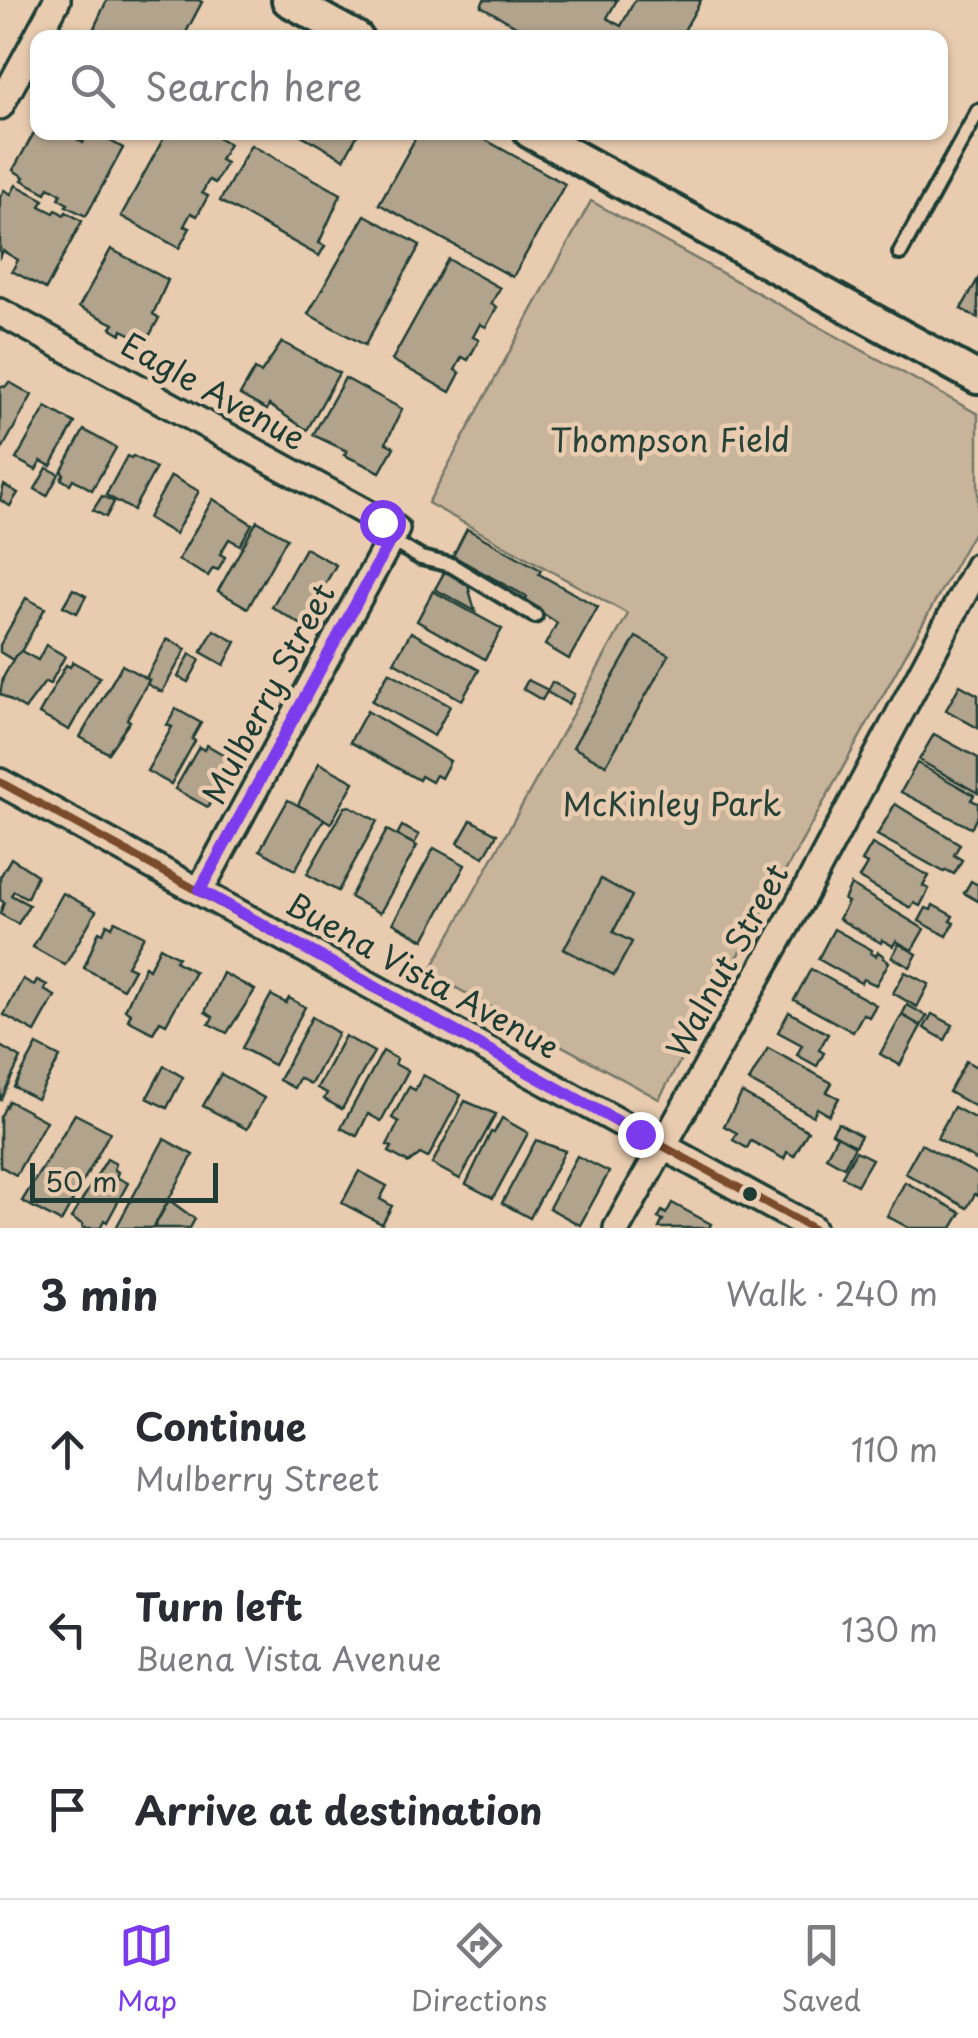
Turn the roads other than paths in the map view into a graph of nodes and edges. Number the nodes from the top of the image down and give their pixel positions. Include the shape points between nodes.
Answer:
1 (57, 0) edge
2 (288, 0) edge
3 (41, 30) edge
4 (342, 30) edge
5 (30, 50) edge
6 (0, 106) edge
7 (978, 111) edge
8 (545, 140) edge
9 (900, 253) dead end
10 (0, 312) edge
11 (978, 378) edge
12 (392, 535) junction
13 (978, 566) edge
14 (535, 616) dead end
15 (0, 782) edge
16 (200, 890) junction
17 (662, 1146) junction
18 (616, 1228) edge
19 (812, 1228) edge

1 - 3 street
2 - 4 street
5 - 6 street
7 - 9 lane
8 - 11 street
10 - 12 street, Eagle Avenue
12 - 14 lane via 421,558 451,565
12 - 16 street, Mulberry Street
13 - 17 street, Walnut Street
15 - 16 street, Buena Vista Avenue
16 - 17 street, Buena Vista Avenue
17 - 18 street, Walnut Street
17 - 19 street, Buena Vista Avenue

